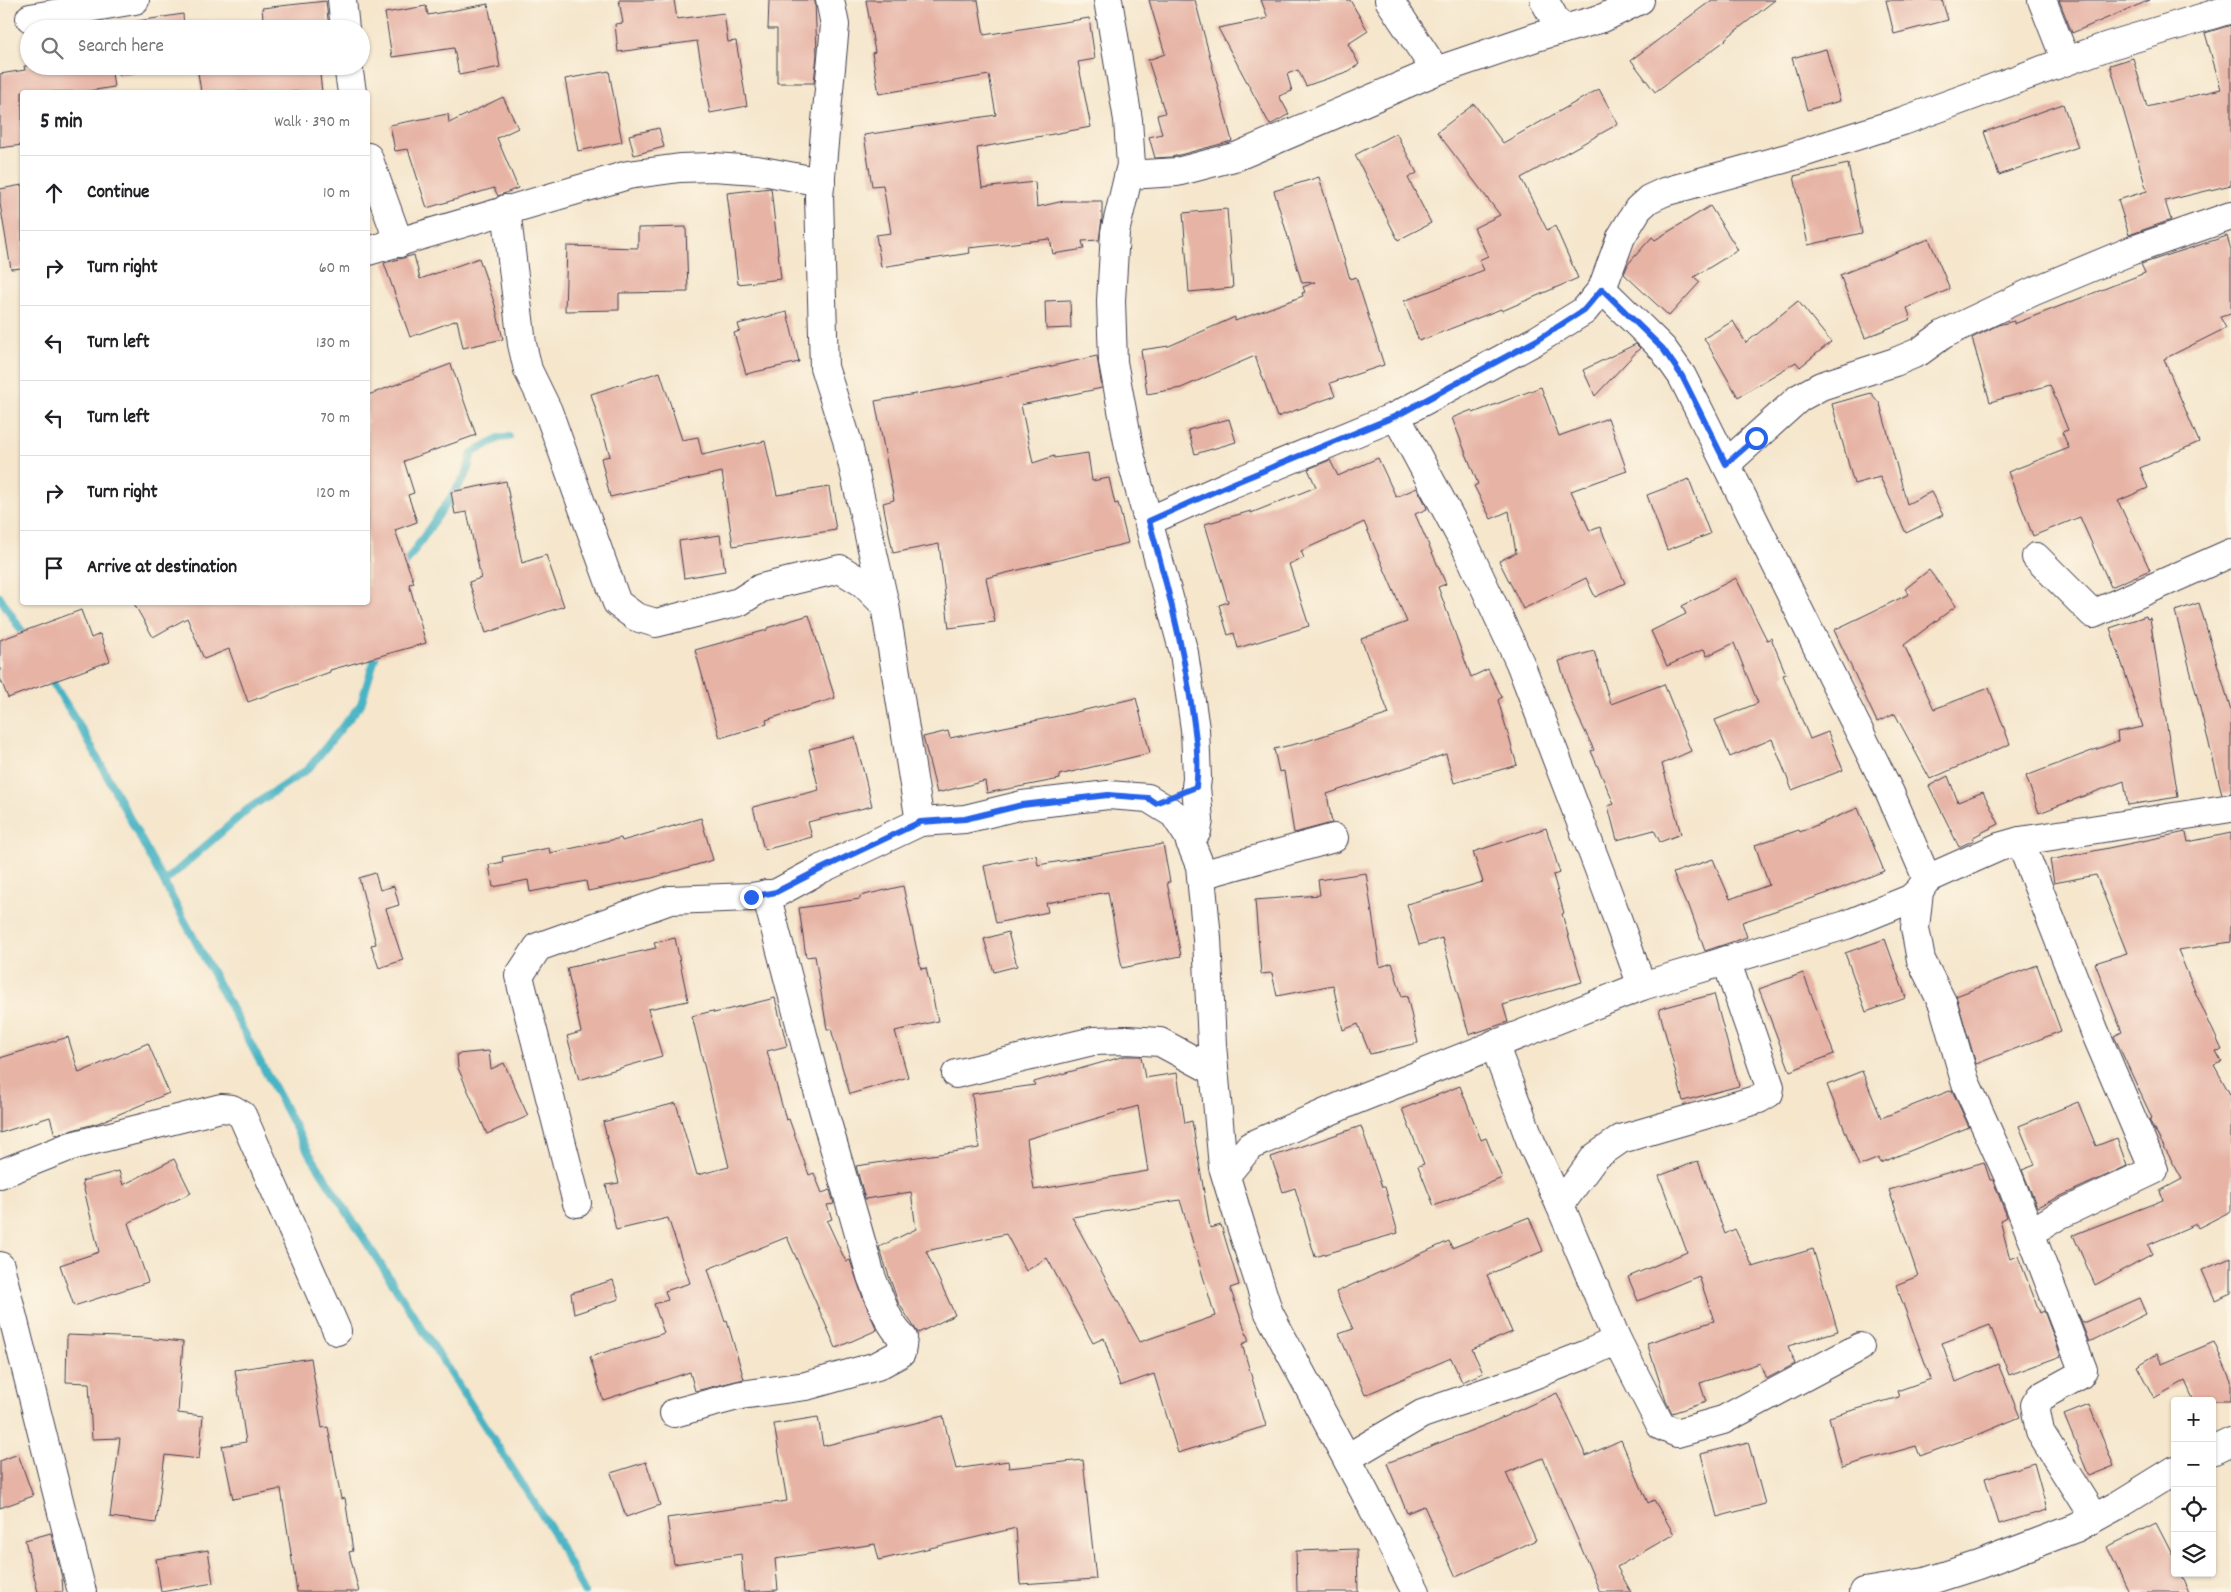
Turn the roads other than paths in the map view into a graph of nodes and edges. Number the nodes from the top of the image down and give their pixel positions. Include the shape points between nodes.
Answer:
1 (342, 0) edge
2 (830, 0) edge
3 (1108, 0) edge
4 (1389, 0) edge
5 (1544, 0) edge
6 (1640, 0) edge
7 (2042, 0) edge
8 (128, 1) edge
9 (2231, 9) edge
10 (30, 18) dead end
11 (344, 20) edge
12 (1561, 30) junction
13 (2066, 61) junction
14 (1436, 71) junction
15 (349, 75) edge
16 (352, 90) edge
17 (370, 163) edge
18 (1128, 175) junction
19 (821, 182) junction
20 (506, 209) junction
21 (2231, 216) edge
22 (399, 243) junction
23 (370, 250) edge
24 (1602, 289) junction
25 (1396, 416) junction
26 (1726, 464) junction
27 (1149, 521) junction
28 (2231, 553) edge
29 (2036, 557) dead end
30 (885, 605) junction
31 (1196, 787) junction
32 (1155, 803) junction
33 (2231, 808) edge
34 (920, 822) junction
35 (1334, 838) dead end
36 (2020, 841) junction
37 (1190, 842) junction
38 (1201, 876) junction
39 (1923, 885) junction
40 (766, 894) junction
41 (1726, 960) junction
42 (1642, 986) junction
43 (1494, 1044) junction
44 (1214, 1071) junction
45 (956, 1074) dead end
46 (1221, 1140) junction
47 (1250, 1146) junction
48 (0, 1174) edge
49 (1226, 1175) junction
50 (576, 1203) dead end
51 (1560, 1205) junction
52 (2030, 1233) junction
53 (0, 1266) edge
54 (337, 1331) dead end
55 (1617, 1340) junction
56 (1860, 1347) dead end
57 (674, 1413) dead end
58 (2231, 1442) edge
59 (2216, 1449) edge
60 (1347, 1458) junction
61 (2171, 1472) edge
62 (2094, 1518) junction
63 (82, 1592) edge
64 (1416, 1592) edge
65 (1864, 1592) edge

1 - 11 street
2 - 19 street via 835,25
3 - 18 street via 1128,120 1131,165
4 - 14 street
5 - 12 street
6 - 12 street via 1603,18
7 - 13 street
8 - 10 street
9 - 13 street
12 - 14 street
13 - 24 street via 1903,121 1656,195 1638,209 1621,237
14 - 18 street via 1238,156 1177,172
15 - 16 street
17 - 22 street
18 - 27 street via 1115,232 1111,301 1113,362 1131,458
19 - 20 street via 757,170 680,168 628,174
19 - 30 street via 824,368 848,440
20 - 22 street
20 - 30 street via 528,370 548,411 617,602 636,617 656,623 739,602 761,588 840,569 863,583
21 - 26 street via 2133,250 2032,292 1944,334 1919,352 1895,362 1821,386 1799,398
22 - 23 street
24 - 25 street via 1584,310 1537,340
24 - 26 street via 1663,349 1682,376
25 - 27 street
25 - 42 street via 1466,547 1520,663
26 - 39 street via 1890,793
27 - 31 street via 1184,653 1195,729
28 - 29 street via 2093,614
30 - 34 street
31 - 32 street
31 - 37 street via 1199,820
32 - 34 street via 1148,798 1108,795 1022,805 965,819
32 - 37 street via 1174,814
33 - 36 street
34 - 40 street
35 - 38 street
36 - 39 street via 1999,847
36 - 52 street via 2095,1032 2154,1170 2059,1215
37 - 38 street
38 - 44 street
39 - 41 street via 1910,899 1846,925
39 - 52 street via 1915,928 1921,960 1943,1004 1966,1081
40 - 50 street via 670,900 538,947 519,976
40 - 57 street via 871,1276 884,1307 903,1338 903,1347 901,1353 877,1366 806,1386 741,1396
41 - 42 street
41 - 51 street via 1770,1087 1769,1093 1621,1139 1595,1157
42 - 43 street
43 - 47 street
43 - 51 street via 1531,1142
44 - 45 street via 1160,1042 1127,1040 1093,1041
44 - 46 street
46 - 47 street
46 - 49 street
47 - 49 street
48 - 54 street via 71,1146 221,1108 232,1109 242,1115
49 - 60 street via 1269,1313
51 - 55 street
52 - 62 street via 2083,1370 2080,1375 2040,1397 2035,1406 2040,1432
53 - 63 street
55 - 56 street via 1661,1426 1677,1433 1723,1420
55 - 60 street via 1535,1374 1422,1414
58 - 59 street
60 - 64 street
61 - 62 street
62 - 65 street via 1978,1566 1925,1582

